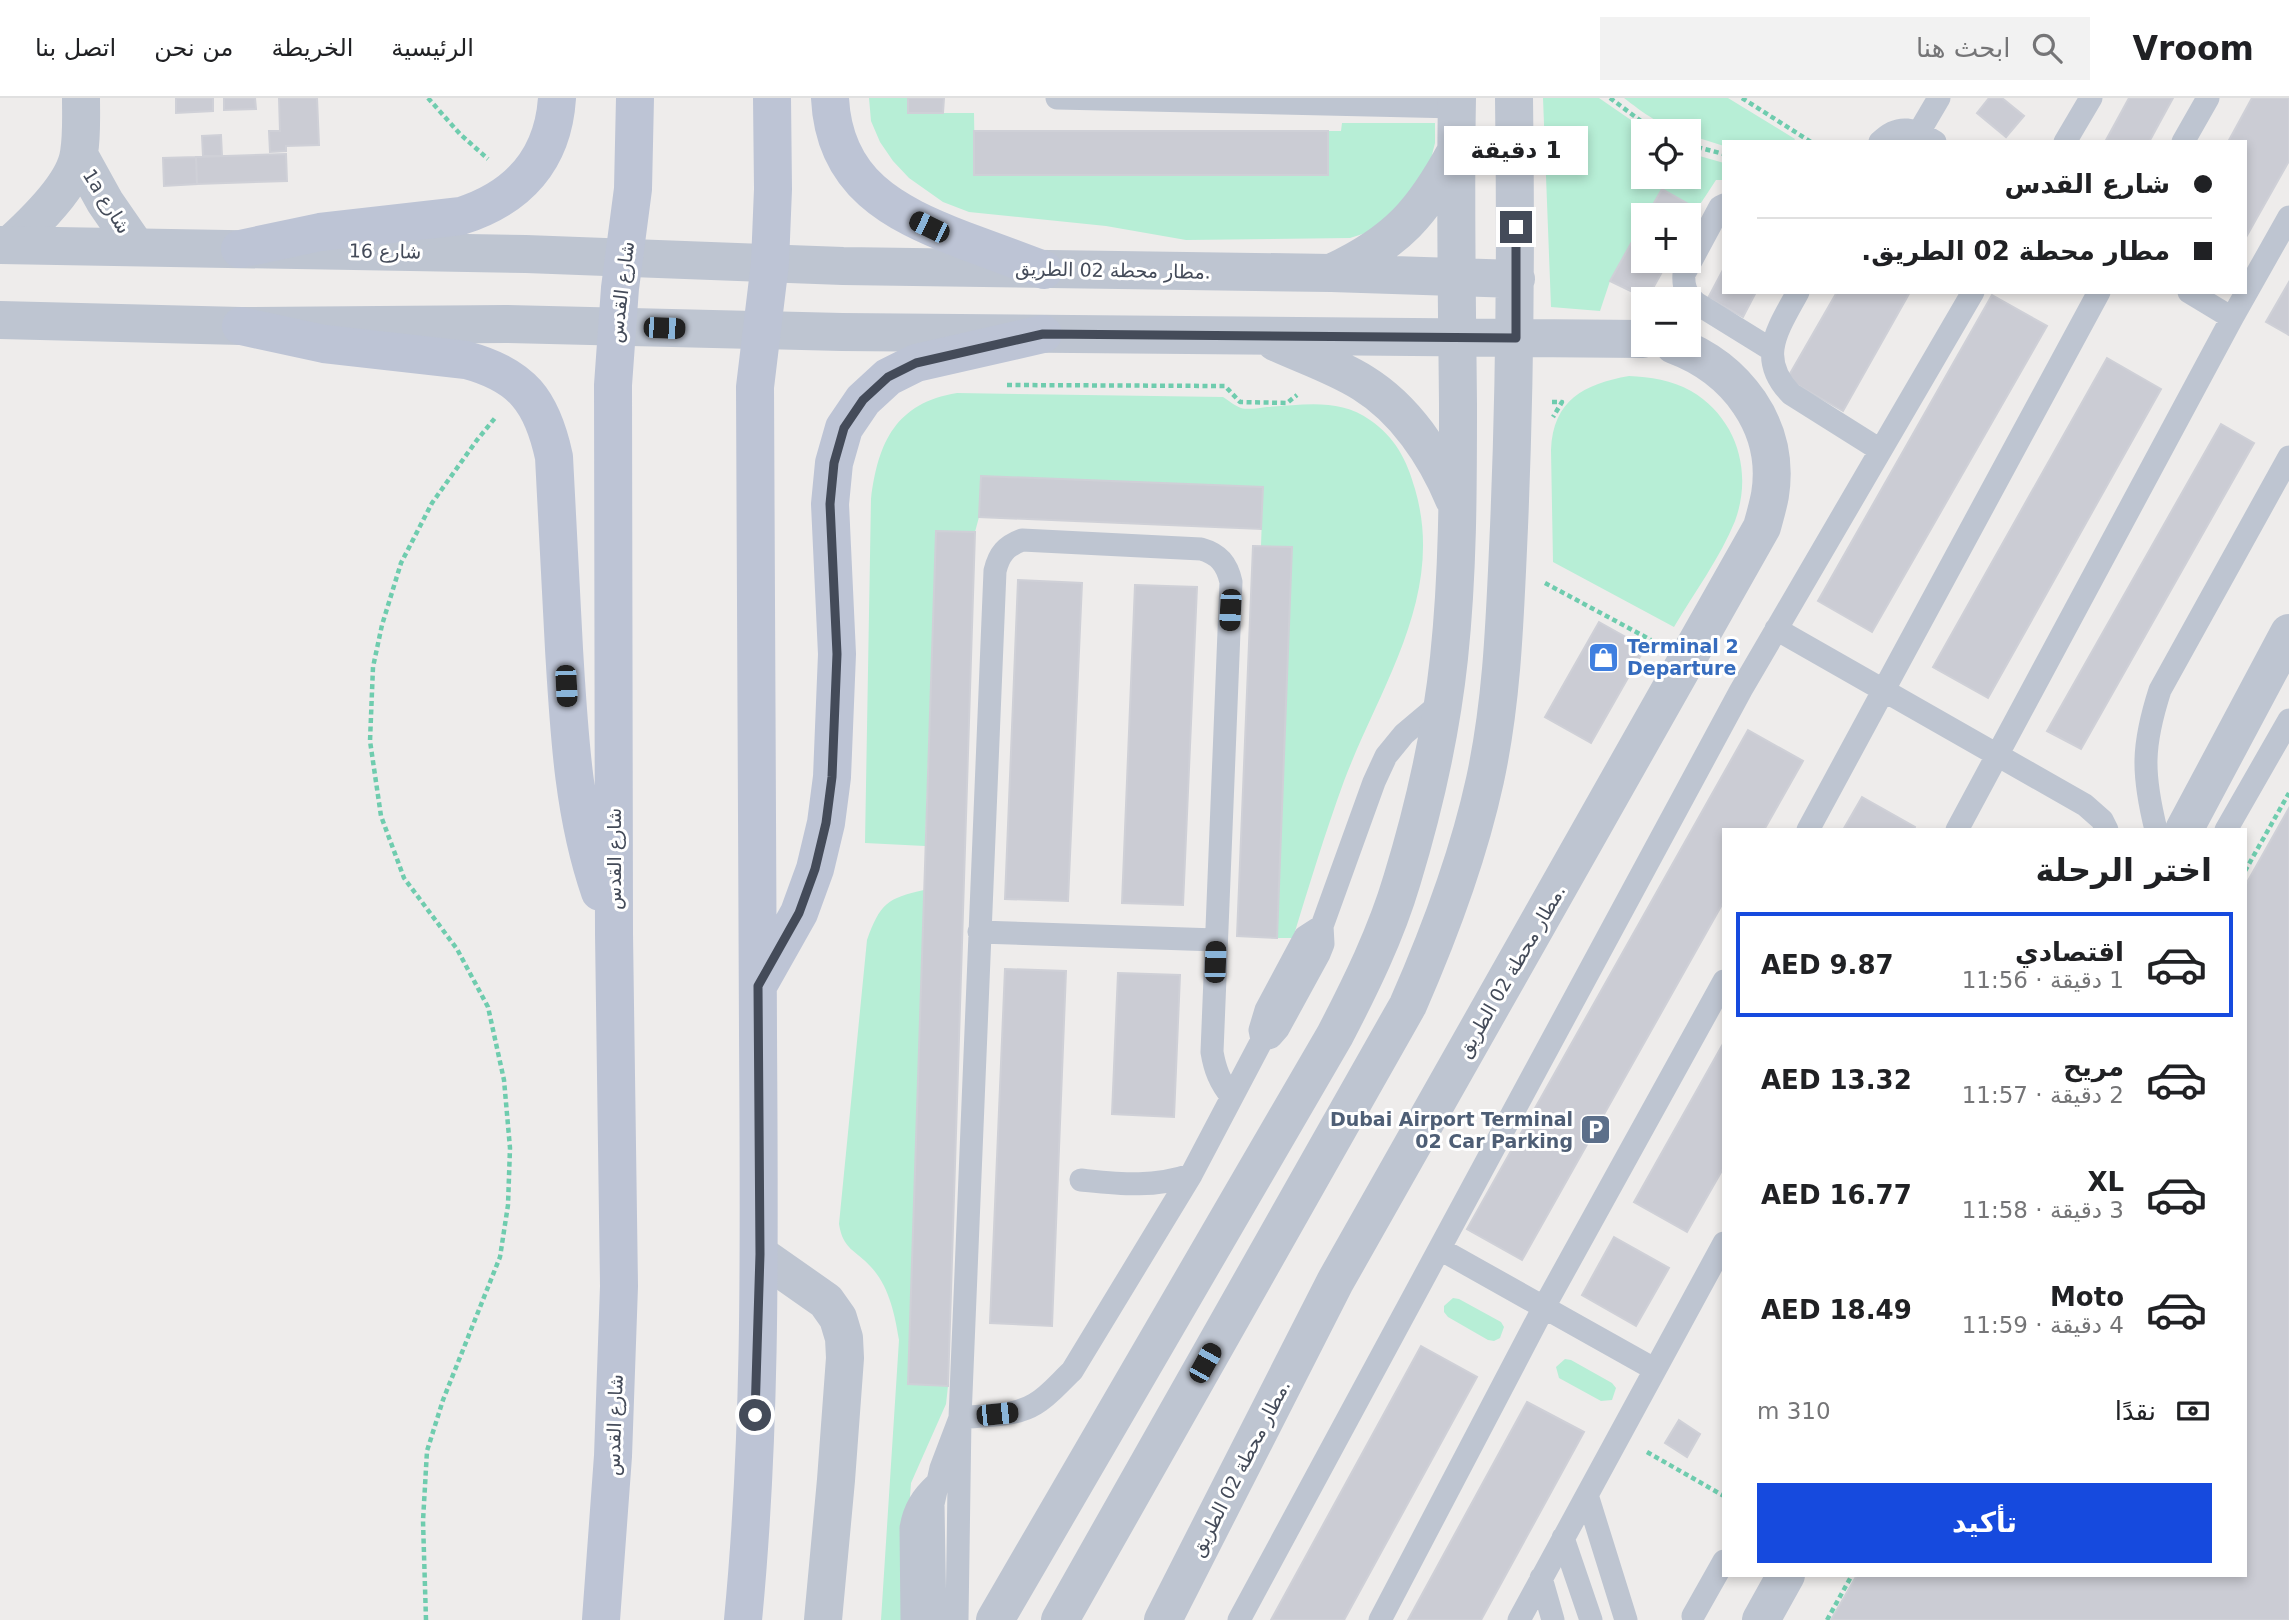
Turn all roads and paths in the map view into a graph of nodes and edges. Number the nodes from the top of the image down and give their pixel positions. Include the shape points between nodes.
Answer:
1 (81, 98) edge
2 (428, 98) edge
3 (557, 98) edge
4 (635, 98) edge
5 (772, 98) edge
6 (830, 98) edge
7 (1057, 98) edge
8 (1514, 98) edge
9 (1610, 98) edge
10 (1742, 98) edge
11 (1939, 98) edge
12 (2091, 98) edge
13 (2208, 98) edge
14 (1329, 101) edge
15 (1457, 102) edge
16 (1638, 119) edge
17 (1927, 137) edge
18 (1808, 140) edge
19 (1882, 140) edge
20 (2065, 140) edge
21 (2184, 140) edge
22 (1701, 148) edge
23 (1457, 150) junction
24 (1722, 153) edge
25 (79, 155) junction
26 (497, 168) dead end
27 (1722, 206) edge
28 (2289, 217) edge
29 (5, 245) edge
30 (136, 247) junction
31 (240, 248) junction
32 (624, 257) junction
33 (770, 263) junction
34 (1044, 270) junction
35 (1331, 273) junction
36 (1457, 278) junction
37 (1516, 279) junction
38 (2247, 291) edge
39 (1797, 294) edge
40 (1972, 294) edge
41 (2098, 294) edge
42 (2192, 294) edge
43 (2245, 294) edge
44 (2232, 317) junction
45 (0, 320) edge
46 (241, 326) junction
47 (616, 326) junction
48 (762, 330) junction
49 (1043, 334) junction
50 (1263, 336) junction
51 (1516, 338) junction
52 (1457, 339) junction
53 (1631, 339) edge
54 (1772, 351) junction
55 (1701, 356) edge
56 (1004, 386) dead end
57 (1300, 393) dead end
58 (498, 415) dead end
59 (1880, 450) junction
60 (2289, 457) edge
61 (1458, 508) junction
62 (1541, 581) dead end
63 (1776, 629) junction
64 (2289, 633) edge
65 (1688, 660) junction
66 (1884, 692) junction
67 (1442, 702) junction
68 (2289, 720) edge
69 (1997, 755) junction
70 (2289, 793) edge
71 (1809, 828) edge
72 (1958, 828) edge
73 (2106, 828) edge
74 (2156, 828) edge
75 (2185, 828) edge
76 (2227, 828) edge
77 (2247, 867) edge
78 (979, 932) junction
79 (614, 934) junction
80 (1216, 940) junction
81 (1722, 985) edge
82 (758, 986) junction
83 (1231, 1096) junction
84 (1191, 1175) junction
85 (1081, 1180) dead end
86 (1722, 1247) edge
87 (1440, 1249) junction
88 (760, 1254) junction
89 (1544, 1307) junction
90 (1654, 1370) junction
91 (960, 1418) junction
92 (1618, 1436) junction
93 (936, 1484) junction
94 (1587, 1495) junction
95 (1722, 1495) edge
96 (1563, 1538) junction
97 (1722, 1565) edge
98 (1785, 1577) edge
99 (1851, 1577) edge
100 (1541, 1578) junction
101 (1693, 1616) dead end
102 (426, 1620) edge
103 (601, 1620) edge
104 (743, 1620) edge
105 (823, 1620) edge
106 (912, 1620) edge
107 (935, 1620) edge
108 (957, 1620) edge
109 (995, 1620) edge
110 (1060, 1620) edge
111 (1163, 1620) edge
112 (1239, 1620) edge
113 (1380, 1620) edge
114 (1520, 1620) edge
115 (1553, 1620) edge
116 (1591, 1620) edge
117 (1626, 1620) edge
118 (1762, 1620) edge
119 (1827, 1620) edge

1 - 25 street, 1a شارع
2 - 26 path
3 - 31 main road via 554,125 534,168 519,185 482,209 461,216 320,232
4 - 32 main road, شارع القدس via 634,189
5 - 33 main road
6 - 34 main road via 834,130 844,155 882,201 929,227
7 - 14 lane
8 - 37 street
9 - 16 path
10 - 18 path
11 - 17 lane
12 - 20 lane
13 - 21 lane
14 - 15 lane
15 - 23 street
17 - 19 lane via 1905,130 1891,132
22 - 24 path
23 - 35 street via 1429,199 1411,220 1387,242
23 - 36 street
25 - 29 street, 1a شارع via 51,205
25 - 30 street, 1a شارع
27 - 54 lane via 1684,274 1684,285 1696,303
28 - 38 lane
29 - 30 street, شارع 16
30 - 31 street, شارع 16
31 - 32 street, شارع 16
32 - 33 street, شارع 16
32 - 47 main road, شارع القدس
33 - 34 street, مطار محطة 02 الطريق.
33 - 48 main road
34 - 35 street, مطار محطة 02 الطريق.
35 - 36 street, مطار محطة 02 الطريق.
36 - 37 street, مطار محطة 02 الطريق.
36 - 52 street
37 - 51 street
39 - 54 lane via 1775,335
40 - 59 lane
41 - 66 lane
42 - 44 lane
43 - 44 lane
44 - 69 lane
45 - 46 street
46 - 47 street
46 - 79 main road via 324,344 485,365 523,387 536,407 548,430 554,457 572,763 593,873
47 - 48 street
47 - 79 main road, شارع القدس
48 - 49 street
48 - 82 main road via 755,387
49 - 50 street
49 - 82 main road via 916,363 888,377 863,400 844,428 830,504 837,654 826,823 799,913
50 - 52 street
50 - 61 street via 1363,383 1396,410 1432,456
51 - 52 street
51 - 53 street
51 - 110 street via 1497,715 1470,842 1449,905 1408,1005
52 - 61 street
54 - 59 lane via 1774,370 1791,394
55 - 65 street, مطار محطة 02 الطريق. via 1724,372 1747,398 1763,427 1770,460 1770,494 1762,527
56 - 57 path via 1225,386 1240,402 1287,403
58 - 102 path via 432,503 401,563 373,667 370,741 381,816 404,878 457,949 488,1007 504,1080 510,1148 500,1257 427,1451 423,1521
59 - 63 lane
60 - 74 lane via 2160,690 2149,726 2145,763
61 - 67 street via 1454,607
62 - 65 path
63 - 66 lane
63 - 87 lane
64 - 75 street
65 - 111 street, مطار محطة 02 الطريق. via 1335,1282
66 - 69 lane
66 - 71 lane
67 - 83 lane via 1386,756 1322,926 1306,937 1266,1010 1262,1041
67 - 109 street via 1412,846 1361,985
68 - 76 lane
69 - 72 lane
69 - 73 lane via 2085,804
70 - 77 path
78 - 80 lane
78 - 80 lane via 995,571 1003,551 1022,540 1201,549 1213,552 1228,570
78 - 91 lane
79 - 103 main road, شارع القدس via 619,1286 614,1457
80 - 83 lane via 1212,1052 1220,1083
81 - 89 lane
82 - 88 main road
83 - 84 lane
84 - 85 lane via 1137,1185
84 - 91 lane via 1072,1371 1033,1406
86 - 90 lane
87 - 89 lane
87 - 112 lane
88 - 104 main road
88 - 105 street via 826,1301 845,1338
89 - 90 lane
89 - 113 lane
90 - 92 lane
91 - 93 lane
91 - 108 lane
92 - 94 lane
92 - 95 path
93 - 106 lane via 912,1518
93 - 107 lane
94 - 96 lane
94 - 117 lane
96 - 100 lane
96 - 116 lane
97 - 101 lane
98 - 118 street
99 - 119 path
100 - 114 lane
100 - 115 lane

